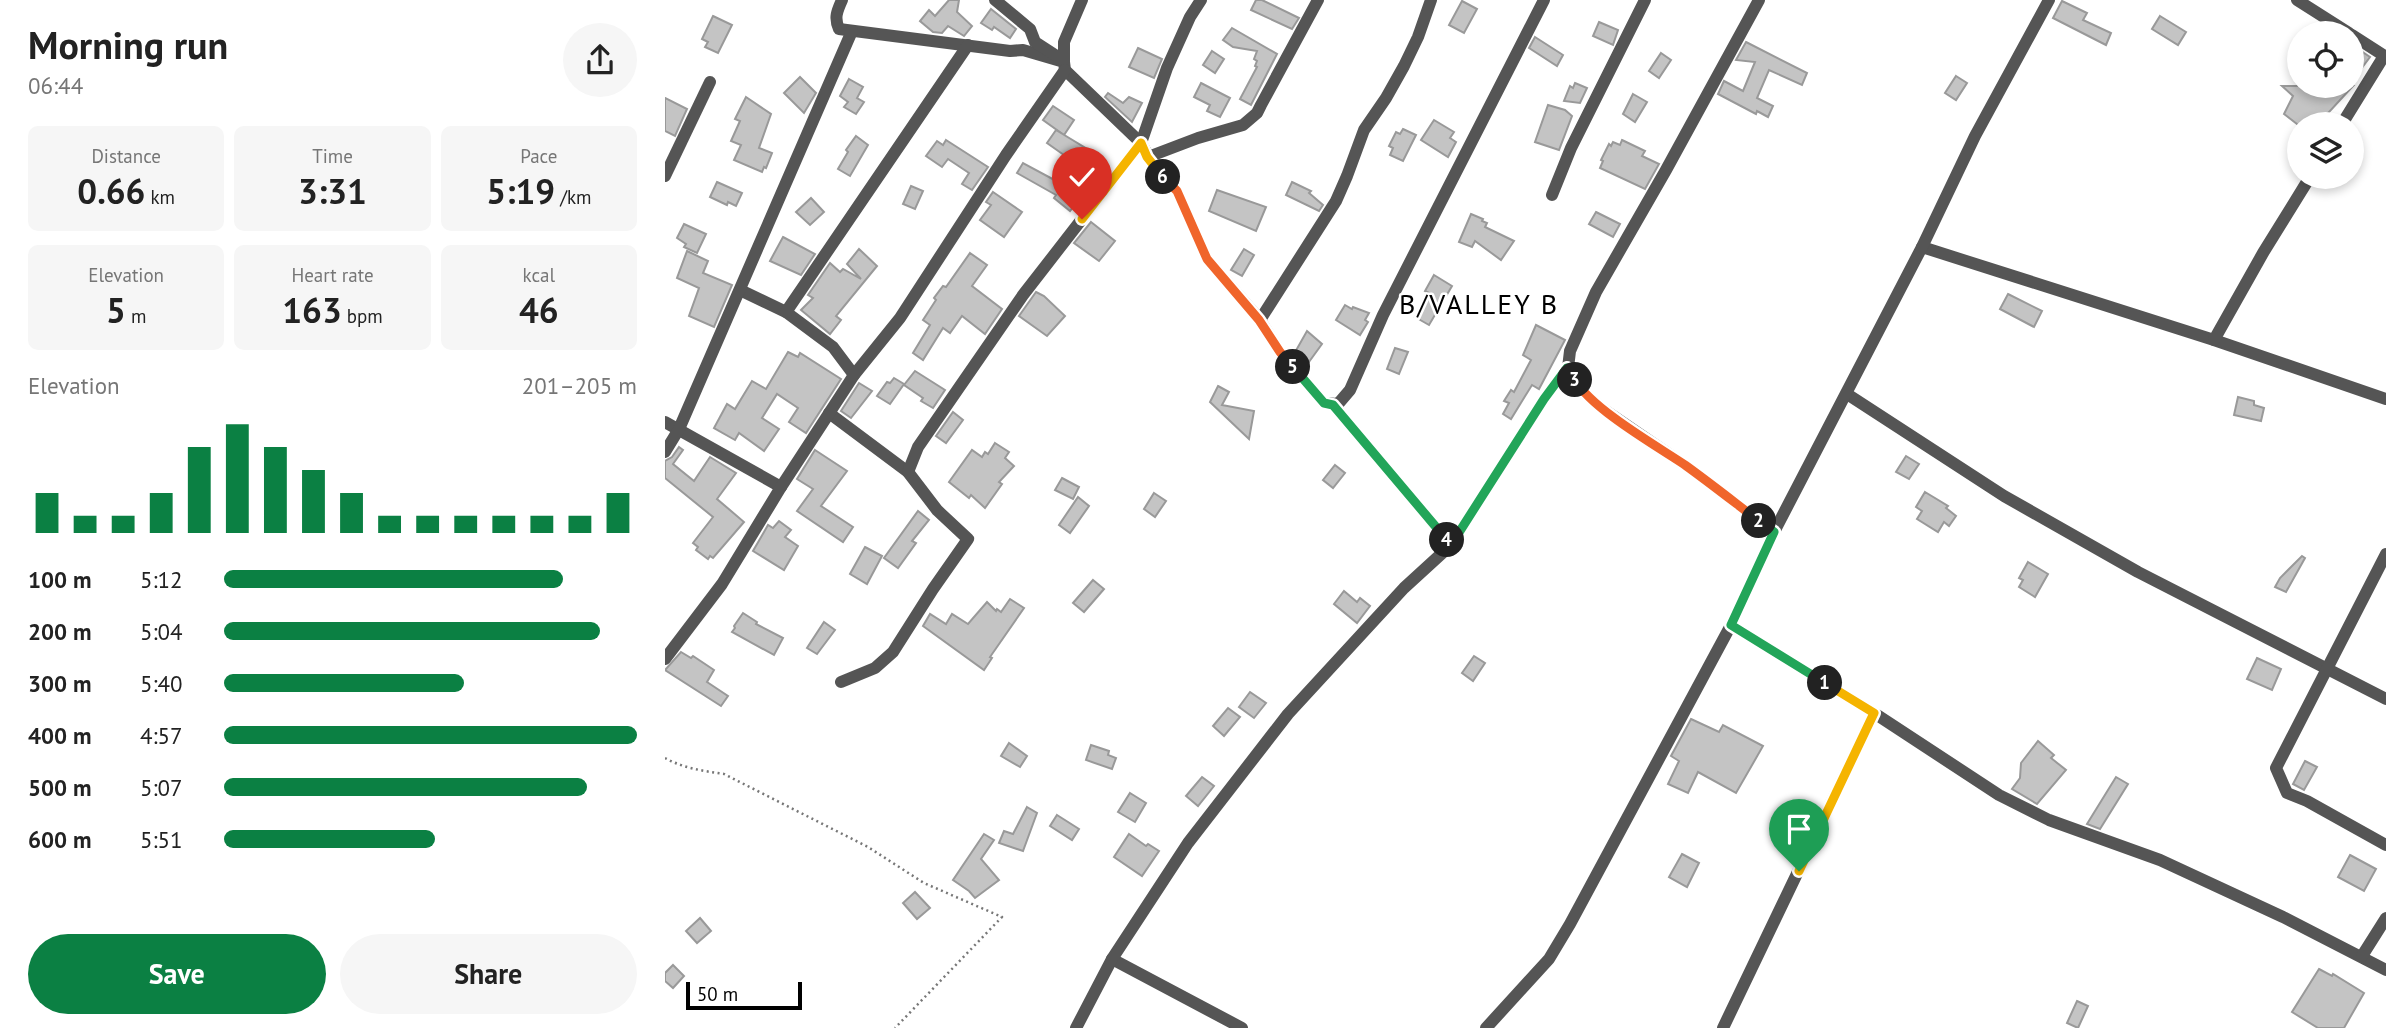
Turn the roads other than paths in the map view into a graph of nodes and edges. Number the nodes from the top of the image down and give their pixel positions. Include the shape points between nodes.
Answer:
1 (842, 0) edge
2 (995, 0) edge
3 (1082, 0) edge
4 (1201, 0) edge
5 (1318, 0) edge
6 (1431, 0) edge
7 (1544, 0) edge
8 (1645, 0) edge
9 (1759, 0) edge
10 (2049, 0) edge
11 (2297, 0) edge
12 (2330, 21) edge
13 (852, 31) junction
14 (2364, 42) edge
15 (968, 45) junction
16 (2385, 56) edge
17 (1065, 66) junction
18 (710, 82) dead end
19 (2350, 112) edge
20 (1141, 143) junction
21 (1147, 157) junction
22 (665, 176) edge
23 (2303, 189) edge
24 (1552, 195) dead end
25 (1922, 247) junction
26 (740, 290) junction
27 (786, 312) junction
28 (1259, 320) junction
29 (2214, 340) junction
30 (1567, 368) junction
31 (854, 375) junction
32 (1847, 394) junction
33 (2386, 399) edge
34 (1333, 405) junction
35 (829, 413) junction
36 (665, 422) edge
37 (680, 429) junction
38 (665, 452) edge
39 (908, 472) junction
40 (781, 487) junction
41 (1774, 532) junction
42 (1451, 545) junction
43 (2386, 554) edge
44 (1731, 625) junction
45 (665, 659) edge
46 (2329, 668) junction
47 (841, 682) dead end
48 (2386, 699) edge
49 (1874, 713) junction
50 (2386, 845) edge
51 (2386, 918) edge
52 (2362, 956) junction
53 (1112, 959) junction
54 (2386, 970) edge
55 (1076, 1028) edge
56 (1243, 1028) edge
57 (1486, 1028) edge
58 (1723, 1028) edge

1 - 13 street via 836,22 839,29
2 - 17 street
3 - 17 street via 1064,42
4 - 20 street via 1167,68
5 - 21 street via 1252,118 1233,129
6 - 28 street via 1409,56 1364,130 1336,201
7 - 34 street via 1383,315 1350,390
8 - 24 street
9 - 30 street via 1596,292
10 - 25 street via 1975,136
11 - 12 street
13 - 15 street
13 - 26 street
14 - 16 street
15 - 17 street via 1023,50
15 - 27 street
16 - 19 street
17 - 20 street
17 - 31 street via 900,318
18 - 22 street
20 - 21 street
20 - 39 street via 1023,295 918,447
21 - 28 street via 1177,191 1207,259
23 - 29 street
25 - 29 street
25 - 32 street
26 - 27 street
26 - 37 street
27 - 31 street via 833,347
28 - 34 street via 1324,403
29 - 33 street
30 - 41 street via 1600,407
30 - 42 street
31 - 35 street
32 - 41 street
32 - 46 street via 2026,509 2138,572
34 - 42 street
35 - 39 street
35 - 40 street
36 - 37 street
37 - 38 street
37 - 40 street
39 - 47 street via 937,510 968,539 893,652 875,668
40 - 45 street via 722,584
41 - 44 street
42 - 53 street via 1404,587 1288,714 1188,843
43 - 46 street
44 - 49 street
44 - 57 street via 1556,948
46 - 48 street
46 - 50 street via 2276,768 2287,793
49 - 52 street via 2009,800 2049,820 2160,860
49 - 58 street
51 - 52 street
52 - 54 street
53 - 55 street
53 - 56 street

